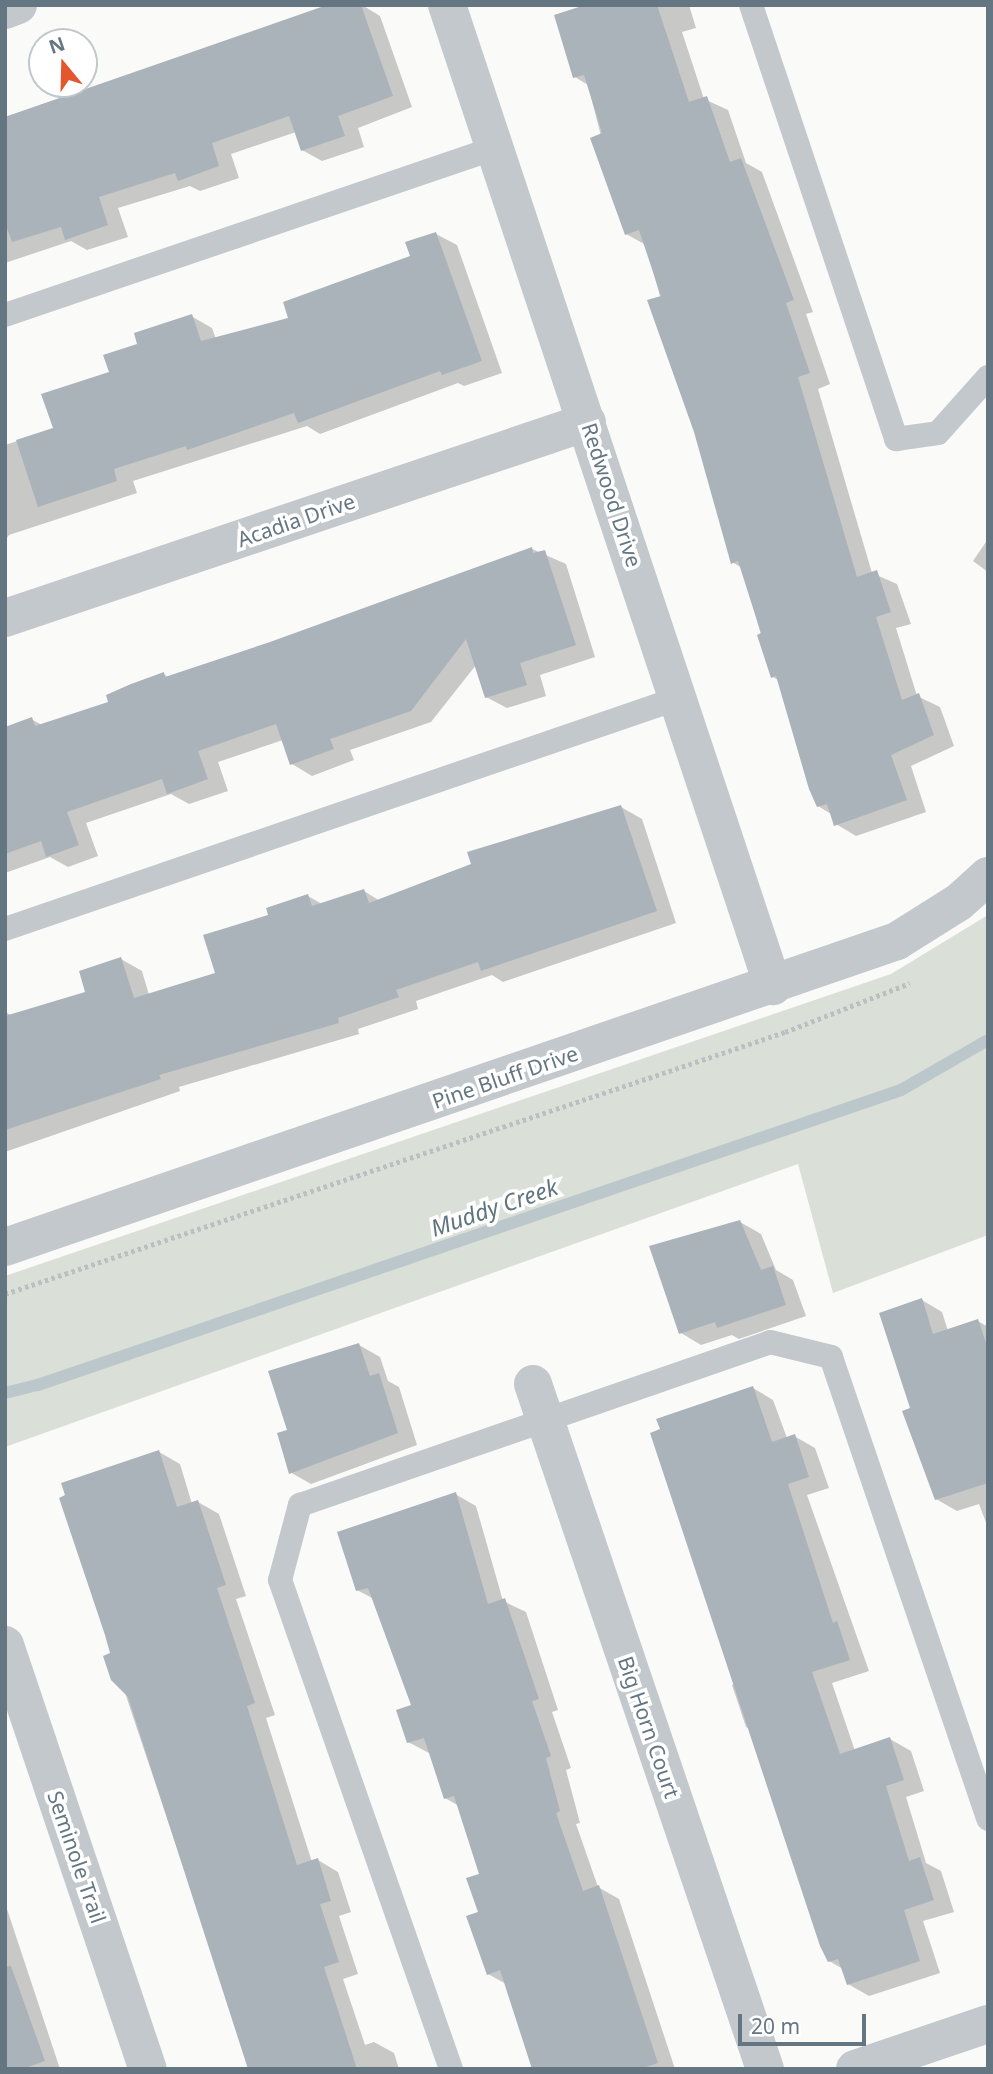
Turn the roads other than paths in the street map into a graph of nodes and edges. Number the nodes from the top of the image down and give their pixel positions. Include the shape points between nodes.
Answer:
1 (18, 5) edge
2 (447, 5) edge
3 (751, 5) edge
4 (5, 10) edge
5 (495, 148) junction
6 (5, 314) edge
7 (988, 377) edge
8 (587, 422) junction
9 (5, 618) edge
10 (679, 698) junction
11 (988, 876) edge
12 (5, 929) edge
13 (774, 986) junction
14 (5, 1247) edge
15 (539, 1402) junction
16 (5, 1644) edge
17 (988, 1819) edge
18 (988, 2024) edge
19 (148, 2069) edge
20 (451, 2069) edge
21 (765, 2069) edge
22 (855, 2069) edge

1 - 4 street
2 - 5 street, Redwood Drive
3 - 7 lane via 896,439 939,433
5 - 6 lane
5 - 8 street, Redwood Drive
8 - 9 street, Acadia Drive
8 - 10 street, Redwood Drive
10 - 12 lane
10 - 13 street, Redwood Drive
11 - 13 street, Pine Bluff Drive via 959,902 897,940
13 - 14 street, Pine Bluff Drive
15 - 17 lane via 770,1342 831,1357
15 - 20 lane via 300,1505 280,1580
15 - 21 street, Big Horn Court
16 - 19 street, Seminole Trail
18 - 22 street

